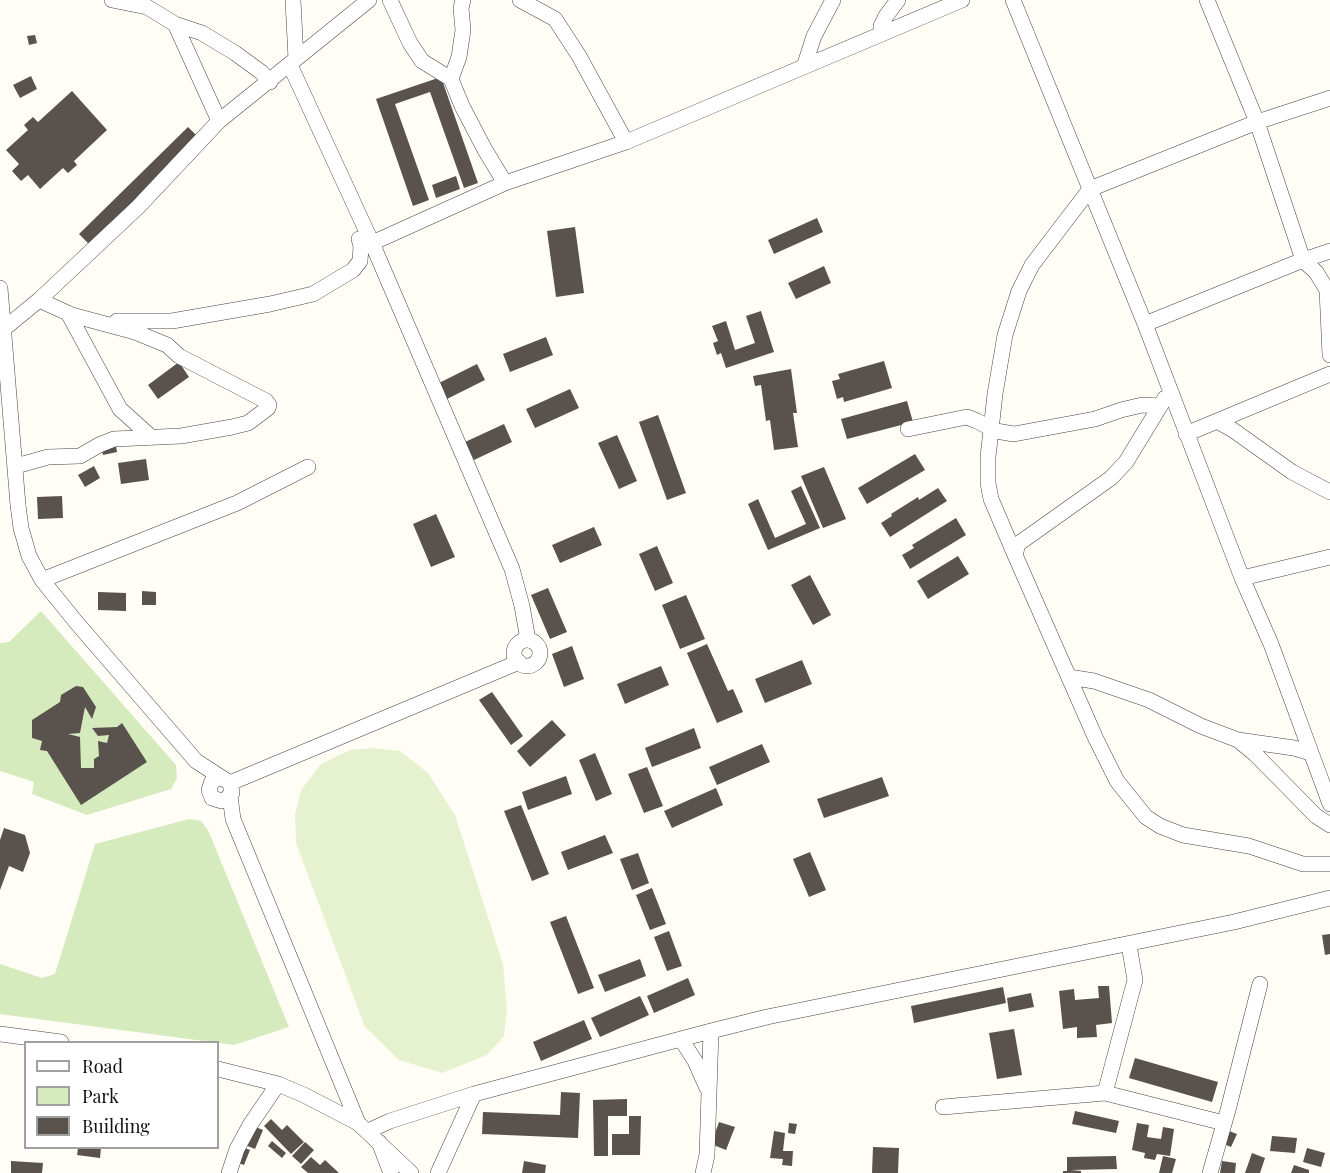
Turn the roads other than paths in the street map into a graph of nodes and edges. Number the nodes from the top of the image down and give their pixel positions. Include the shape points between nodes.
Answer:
1 (112, 0) edge
2 (293, 0) edge
3 (369, 0) edge
4 (390, 0) edge
5 (464, 0) edge
6 (520, 0) edge
7 (833, 0) edge
8 (898, 0) edge
9 (962, 0) edge
10 (1013, 0) edge
11 (1207, 0) edge
12 (175, 24) junction
13 (881, 34) junction
14 (293, 62) junction
15 (804, 67) junction
16 (451, 79) junction
17 (270, 82) junction
18 (1330, 98) edge
19 (219, 121) junction
20 (1257, 122) junction
21 (626, 142) junction
22 (505, 183) junction
23 (1090, 189) junction
24 (372, 243) junction
25 (1330, 251) edge
26 (1303, 260) junction
27 (0, 288) edge
28 (39, 300) junction
29 (68, 314) junction
30 (91, 319) junction
31 (1145, 324) junction
32 (2, 330) edge
33 (1330, 355) edge
34 (1330, 374) edge
35 (1170, 390) junction
36 (1160, 406) junction
37 (1217, 422) junction
38 (991, 428) junction
39 (908, 429) dead end
40 (1186, 434) junction
41 (150, 436) junction
42 (16, 466) junction
43 (308, 467) dead end
44 (1330, 492) edge
45 (1015, 555) junction
46 (1330, 557) edge
47 (1242, 578) junction
48 (42, 580) junction
49 (1069, 677) junction
50 (1238, 740) junction
51 (1311, 753) junction
52 (221, 789) junction
53 (1330, 804) edge
54 (1330, 825) edge
55 (1330, 864) edge
56 (1330, 898) edge
57 (1128, 945) junction
58 (1260, 984) dead end
59 (711, 1030) junction
60 (0, 1034) edge
61 (681, 1039) junction
62 (53, 1041) edge
63 (219, 1069) edge
64 (278, 1084) junction
65 (1105, 1093) junction
66 (474, 1094) junction
67 (709, 1094) junction
68 (943, 1107) dead end
69 (1224, 1123) junction
70 (368, 1131) junction
71 (229, 1173) edge
72 (391, 1173) edge
73 (411, 1173) edge
74 (438, 1173) edge
75 (703, 1173) edge
76 (1210, 1173) edge

1 - 12 street via 147,7
2 - 14 street
3 - 14 street
4 - 16 street via 422,62
5 - 16 street via 459,57
6 - 21 street via 555,19
7 - 15 street via 814,36
8 - 13 street via 886,16
9 - 13 street
10 - 23 street
11 - 20 street
12 - 17 street via 219,43
12 - 19 street
13 - 15 street
14 - 17 street
14 - 24 street
15 - 21 street
16 - 22 street
17 - 19 street
18 - 20 street
19 - 28 street via 138,207
20 - 23 street
20 - 26 street
21 - 22 street
22 - 24 street
23 - 31 street
23 - 38 street via 1032,265 1019,291 1005,335
24 - 30 street via 358,238 360,261 353,270 313,294 172,321
24 - 52 street via 512,569 528,640 540,650 538,660 529,666 519,662
25 - 26 street
26 - 31 street
26 - 33 street via 1327,290
27 - 32 street
28 - 29 street
28 - 32 street
29 - 30 street
29 - 41 street via 120,409
30 - 41 street via 167,345 179,356 269,405 248,423 181,436
31 - 35 street
32 - 42 street
34 - 37 street
35 - 36 street
35 - 40 street
36 - 38 street via 1142,405 1014,435
36 - 45 street via 1126,462 1111,478 1018,544
37 - 40 street
37 - 44 street via 1292,472
38 - 39 street via 967,417
38 - 45 street via 988,483
40 - 47 street
41 - 42 street via 114,439 80,456 48,457
42 - 48 street via 21,528 29,556
43 - 48 street via 237,503
45 - 49 street
46 - 47 street
47 - 51 street
48 - 52 street
49 - 50 street via 1094,681 1149,700
49 - 55 street via 1117,781 1146,817 1184,835 1249,846 1303,864
50 - 51 street
50 - 54 street
51 - 53 street
52 - 70 street
56 - 57 street
57 - 59 street
57 - 65 street via 1136,980
58 - 69 street
59 - 61 street
59 - 67 street
60 - 62 street
61 - 66 street
61 - 67 street
63 - 64 street
64 - 70 street
64 - 71 street via 250,1125
65 - 68 street
65 - 69 street
66 - 70 street
66 - 74 street
67 - 75 street
69 - 76 street
70 - 72 street
70 - 73 street

